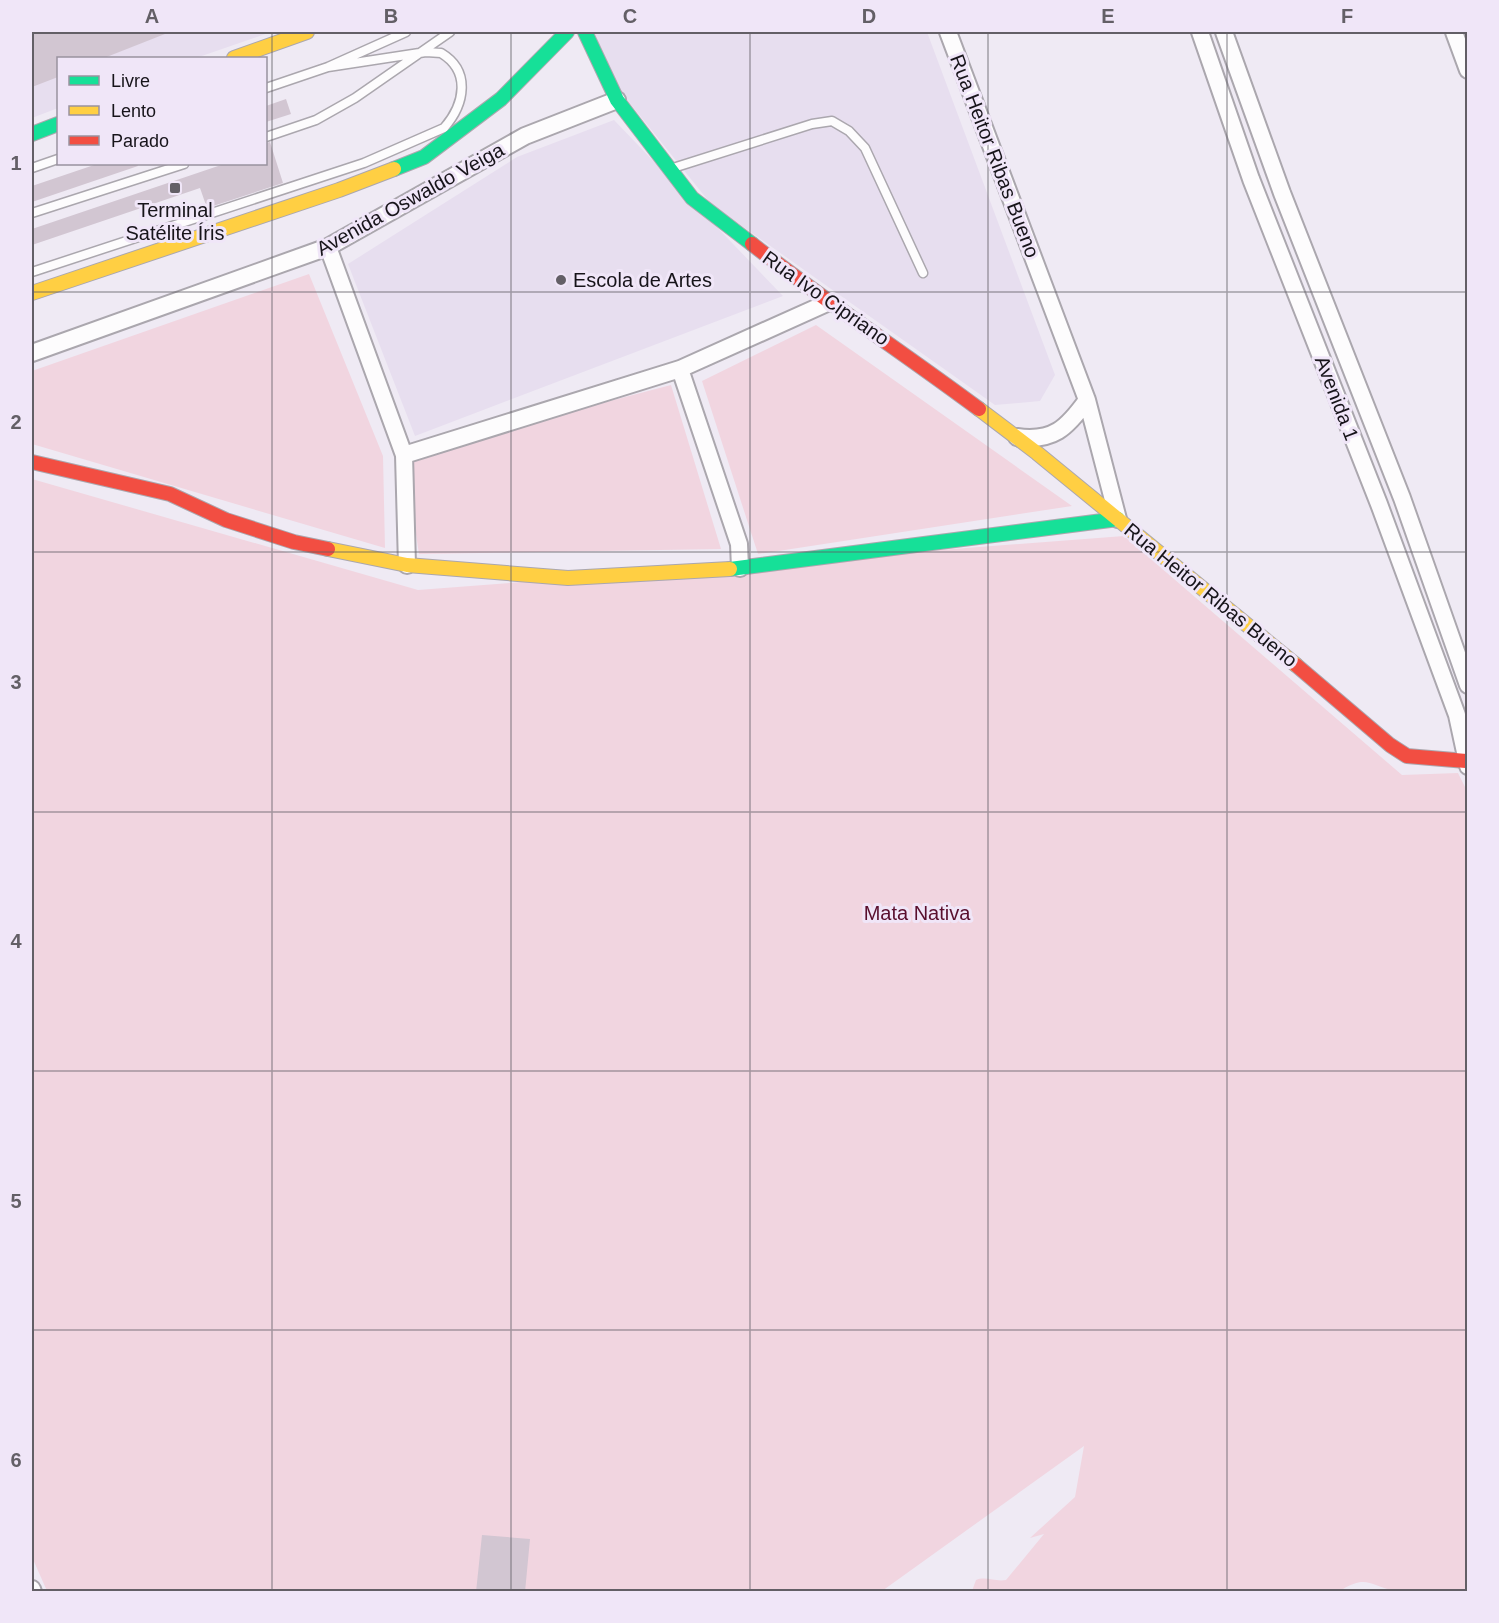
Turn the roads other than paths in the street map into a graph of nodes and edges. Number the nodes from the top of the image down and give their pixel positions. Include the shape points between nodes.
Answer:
1 (307, 32) edge
2 (406, 32) edge
3 (450, 32) edge
4 (567, 32) edge
5 (585, 32) edge
6 (948, 32) edge
7 (1200, 32) edge
8 (1224, 32) edge
9 (1454, 32) edge
10 (418, 54) junction
11 (237, 57) edge
12 (328, 67) junction
13 (1467, 70) edge
14 (267, 88) edge
15 (616, 100) junction
16 (57, 124) edge
17 (32, 134) edge
18 (267, 137) edge
19 (57, 159) edge
20 (181, 165) edge
21 (32, 168) edge
22 (669, 169) junction
23 (32, 213) edge
24 (328, 247) junction
25 (32, 272) edge
26 (923, 273) dead end
27 (32, 293) edge
28 (827, 303) junction
29 (32, 353) edge
30 (680, 369) junction
31 (1087, 400) junction
32 (1013, 436) junction
33 (404, 455) junction
34 (32, 462) edge
35 (1118, 519) junction
36 (407, 565) junction
37 (740, 568) junction
38 (1467, 685) edge
39 (1464, 722) edge
40 (1467, 763) edge

1 - 11 street
2 - 12 lane
3 - 10 lane
4 - 27 street via 501,99 424,157 339,190
5 - 15 street, Rua Ivo Cipriano
6 - 31 street, Rua Heitor Ribas Bueno
7 - 39 street, Avenida 1 via 1251,179
8 - 38 street, Avenida 1 via 1282,193 1402,498
9 - 13 street
10 - 12 lane
10 - 18 lane via 316,120
10 - 25 lane via 441,53 460,70 461,99 444,128 364,163
12 - 14 lane
15 - 22 street, Rua Ivo Cipriano
15 - 24 street, Avenida Oswaldo Veiga via 525,136
16 - 17 street
19 - 21 lane
20 - 23 lane
22 - 26 lane via 832,121 849,130 865,148
22 - 28 street, Rua Ivo Cipriano via 692,198
24 - 29 street, Avenida Oswaldo Veiga
24 - 33 street
28 - 30 street
28 - 32 street, Rua Ivo Cipriano via 892,344
30 - 33 street
30 - 37 street via 739,544
31 - 32 street via 1058,432 1044,438
31 - 35 street, Rua Heitor Ribas Bueno
32 - 35 street, Rua Ivo Cipriano
33 - 36 street
34 - 36 street via 170,494 226,520 294,542
35 - 37 street
35 - 40 street, Rua Heitor Ribas Bueno via 1398,751 1426,760
36 - 37 street via 568,578
39 - 40 street, Avenida 1

